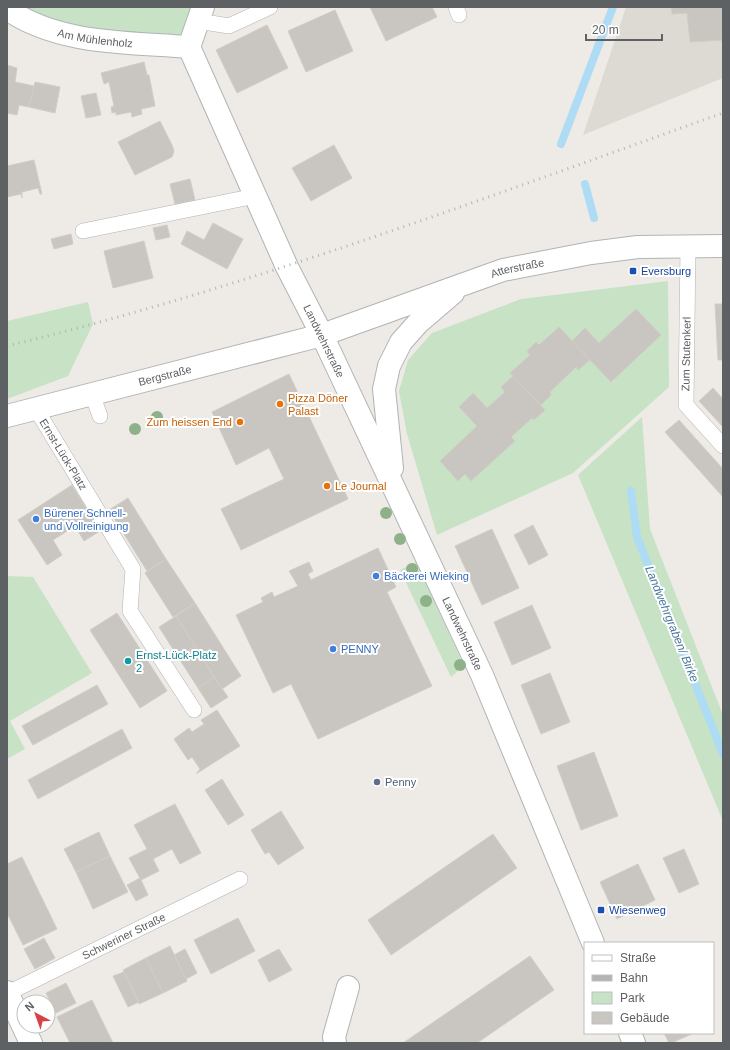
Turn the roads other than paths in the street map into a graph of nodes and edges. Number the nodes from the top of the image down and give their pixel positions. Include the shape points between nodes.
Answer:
1 (270, 7) edge
2 (7, 9) edge
3 (201, 14) edge
4 (189, 47) junction
5 (256, 196) junction
6 (83, 231) dead end
7 (688, 246) junction
8 (723, 246) edge
9 (462, 285) junction
10 (322, 335) junction
11 (92, 394) junction
12 (36, 409) junction
13 (7, 416) edge
14 (100, 416) dead end
15 (723, 446) edge
16 (394, 485) junction
17 (194, 710) dead end
18 (240, 879) dead end
19 (593, 942) edge
20 (348, 987) dead end
21 (7, 993) edge
22 (31, 1043) edge
23 (335, 1043) edge

1 - 3 lane via 229,26
2 - 4 street, Am Mühlenholz via 44,29 70,36
3 - 4 street
4 - 5 street, Landwehrstraße
5 - 6 lane
5 - 10 street, Landwehrstraße via 287,267
7 - 8 street, Atterstraße
7 - 9 street, Atterstraße via 638,247 591,253 503,270
7 - 15 lane, Zum Stutenkerl via 686,405
9 - 10 street, Atterstraße
9 - 16 street via 401,342 389,366 384,389
10 - 11 street, Bergstraße
10 - 16 street, Landwehrstraße
11 - 12 street, Bergstraße
11 - 14 lane
12 - 13 street, Bergstraße
12 - 17 lane, Ernst-Lück-Platz via 133,569 130,611
16 - 19 street, Landwehrstraße via 495,704
18 - 21 lane, Schweriner Straße
20 - 23 street via 334,1037
21 - 22 street

